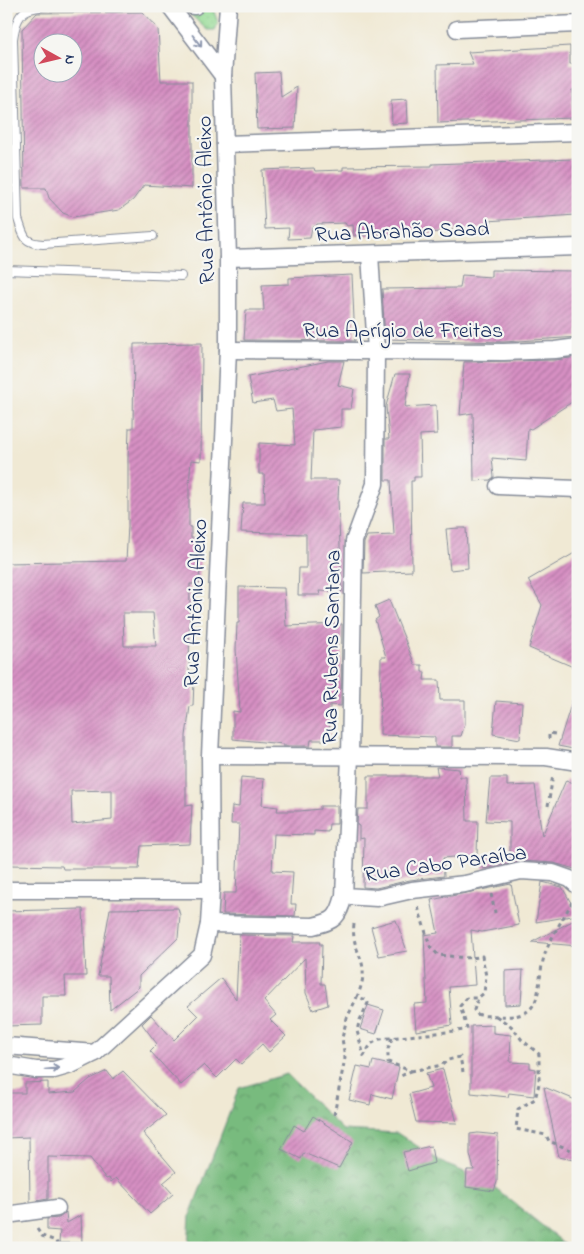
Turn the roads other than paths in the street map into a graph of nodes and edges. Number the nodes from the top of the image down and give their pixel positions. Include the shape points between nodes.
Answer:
1 (54, 6) edge
2 (170, 6) edge
3 (228, 6) edge
4 (578, 24) edge
5 (457, 29) dead end
6 (223, 76) junction
7 (578, 132) edge
8 (225, 144) junction
9 (153, 236) dead end
10 (578, 247) edge
11 (370, 254) junction
12 (228, 258) junction
13 (6, 270) edge
14 (181, 276) dead end
15 (578, 347) edge
16 (228, 350) junction
17 (376, 351) junction
18 (498, 486) dead end
19 (578, 489) edge
20 (210, 756) junction
21 (350, 756) junction
22 (571, 760) edge
23 (6, 890) edge
24 (211, 890) junction
25 (576, 892) edge
26 (344, 896) junction
27 (209, 924) junction
28 (6, 1046) edge
29 (95, 1053) junction
30 (6, 1064) edge
31 (57, 1208) dead end
32 (6, 1215) edge

1 - 9 lane via 32,7 24,11 15,23 18,218 24,238 31,244 43,244
2 -> 6 street
3 - 6 street, Rua Antônio Aleixo
4 - 5 street
6 - 8 street, Rua Antônio Aleixo
7 - 8 street
8 - 12 street, Rua Antônio Aleixo
10 - 11 street, Rua Abrahão Saad
11 - 12 street, Rua Abrahão Saad
11 - 17 street, Rua Rubens Santana
12 - 16 street, Rua Antônio Aleixo
13 - 14 lane
15 - 17 street, Rua Aprígio de Freitas via 513,352
16 - 17 street, Rua Aprígio de Freitas
16 - 20 street, Rua Antônio Aleixo
17 - 21 street, Rua Rubens Santana via 375,484 354,540
18 - 19 street
20 - 21 street
20 - 24 street, Rua Antônio Aleixo
21 - 22 street
21 - 26 street, Rua Rubens Santana
23 - 24 street
24 - 27 street, Rua Antônio Aleixo
25 - 26 street, Rua Cabo Paraíba via 570,879 553,873 521,871 377,898
26 - 27 street, Rua Rubens Santana via 340,914 329,922 312,926
27 - 29 street, Rua Antônio Aleixo via 202,956
28 - 29 street
30 -> 29 street, Rua Antônio Aleixo via 54,1070
31 - 32 street

